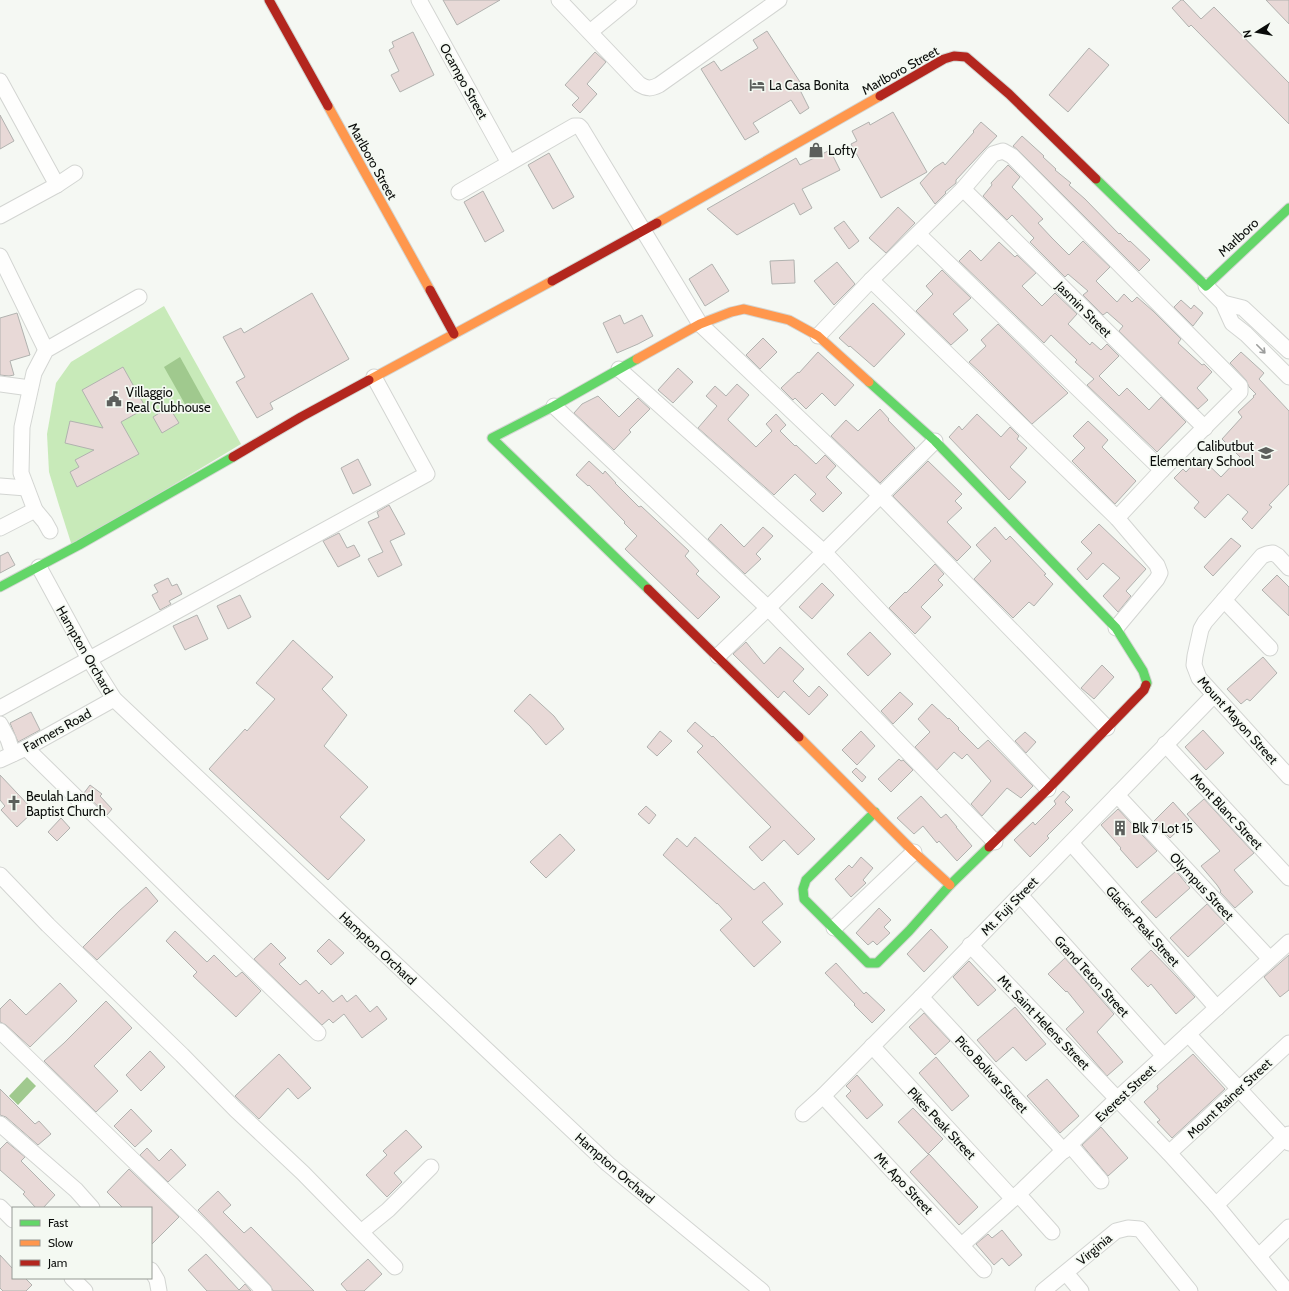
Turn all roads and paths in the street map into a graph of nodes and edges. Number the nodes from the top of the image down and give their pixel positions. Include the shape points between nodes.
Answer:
1 (268, 0) edge
2 (420, 0) edge
3 (559, 0) edge
4 (629, 0) edge
5 (779, 0) edge
6 (590, 32) junction
7 (0, 80) edge
8 (509, 163) junction
9 (75, 173) dead end
10 (57, 186) junction
11 (963, 189) junction
12 (459, 192) dead end
13 (1289, 208) edge
14 (0, 216) edge
15 (644, 231) junction
16 (918, 234) junction
17 (0, 256) edge
18 (871, 280) junction
19 (1206, 286) junction
20 (140, 297) dead end
21 (1223, 303) junction
22 (700, 324) junction
23 (454, 334) junction
24 (818, 336) junction
25 (46, 350) junction
26 (1289, 351) edge
27 (619, 369) junction
28 (374, 377) junction
29 (1289, 377) edge
30 (0, 384) edge
31 (30, 388) junction
32 (554, 406) junction
33 (1205, 428) junction
34 (935, 440) junction
35 (1162, 470) junction
36 (0, 486) edge
37 (26, 488) junction
38 (880, 495) junction
39 (35, 510) junction
40 (1117, 518) junction
41 (0, 528) edge
42 (50, 532) dead end
43 (824, 552) junction
44 (39, 566) junction
45 (1289, 568) edge
46 (0, 587) edge
47 (1224, 600) junction
48 (768, 608) junction
49 (1116, 628) junction
50 (1270, 648) dead end
51 (718, 656) junction
52 (89, 659) junction
53 (1214, 695) junction
54 (114, 699) junction
55 (0, 708) edge
56 (0, 724) edge
57 (1107, 728) junction
58 (1165, 744) junction
59 (13, 754) edge
60 (1289, 777) edge
61 (1048, 789) junction
62 (1117, 795) junction
63 (874, 812) junction
64 (995, 842) junction
65 (1070, 843) junction
66 (914, 852) junction
67 (0, 874) edge
68 (1289, 878) edge
69 (950, 885) junction
70 (1020, 895) junction
71 (834, 928) junction
72 (1289, 942) edge
73 (970, 945) junction
74 (1270, 959) junction
75 (921, 997) junction
76 (1216, 1008) junction
77 (0, 1031) edge
78 (318, 1033) dead end
79 (1188, 1034) junction
80 (1289, 1043) edge
81 (872, 1046) junction
82 (1164, 1056) junction
83 (1239, 1089) junction
84 (823, 1096) junction
85 (1117, 1099) junction
86 (803, 1114) dead end
87 (0, 1124) edge
88 (1287, 1138) edge
89 (1067, 1148) junction
90 (1169, 1153) junction
91 (431, 1167) dead end
92 (1101, 1181) dead end
93 (1016, 1196) junction
94 (1216, 1205) junction
95 (0, 1207) edge
96 (91, 1207) edge
97 (12, 1219) edge
98 (1289, 1227) edge
99 (361, 1232) junction
100 (1052, 1232) dead end
101 (962, 1245) junction
102 (1259, 1256) junction
103 (396, 1267) dead end
104 (984, 1270) dead end
105 (152, 1272) edge
106 (1066, 1273) junction
107 (73, 1279) edge
108 (85, 1291) edge
109 (159, 1291) edge
110 (264, 1291) edge
111 (762, 1291) edge
112 (1043, 1291) edge
113 (1081, 1291) edge
114 (1190, 1291) edge
115 (1287, 1291) edge

1 - 23 street, Marlboro Street
2 - 8 street, Ocampo Street
3 - 6 street
4 - 6 street
5 - 6 street via 653,88 639,84
7 - 10 street
8 - 12 street
8 - 15 street via 574,126 579,126
9 - 10 street
10 - 14 street
11 - 16 street
11 - 33 street, Jasmin Street
11 - 33 street via 993,154 1003,151 1012,156 1240,386 1240,392
13 - 19 street, Marlboro
15 - 19 street, Marlboro Street via 944,59 954,56 966,57 1009,94
15 - 22 street
15 - 23 street, Marlboro Street
16 - 18 street
16 - 35 street
17 - 25 street
18 - 24 street
18 - 40 street
19 - 21 street
20 - 25 street
21 - 26 street via 1244,308
21 -> 29 street via 1232,323
22 - 24 street via 744,309 789,320
22 - 27 street
22 - 38 street
23 - 28 street, Marlboro Street
24 - 34 street
25 - 31 street via 34,373
27 - 32 street
27 - 43 street
28 - 44 street, Marlboro Street
28 - 52 street via 427,474
30 - 31 street
31 - 37 street via 22,427 21,473
32 - 48 street
32 - 51 street via 492,438
33 - 35 street
34 - 38 street
34 - 49 street
35 - 40 street
36 - 37 street
37 - 39 street
38 - 43 street
38 - 57 street
39 - 41 street
39 - 42 street
40 - 49 street via 1160,573
43 - 48 street
43 - 61 street
44 - 46 street, Marlboro Street
44 - 52 street, Hampton Orchard
45 - 47 street, Mount Mayon Street via 1273,553 1262,556
47 - 50 street
47 - 53 street, Mount Mayon Street via 1201,629 1194,665 1199,678
48 - 51 street
48 - 64 street
49 - 57 street via 1143,671 1147,683 1144,690
51 - 63 street
52 - 54 street, Hampton Orchard
52 - 55 street
53 - 58 street, Mt. Fuji Street
53 - 60 street, Mount Mayon Street
54 - 59 street, Farmers Road
54 - 111 street, Hampton Orchard via 608,1164
56 - 59 street
57 - 61 street
58 - 62 street, Mt. Fuji Street
58 - 68 street, Mont Blanc Street
59 - 78 street via 192,911
61 - 64 street
62 - 65 street, Mt. Fuji Street
62 - 74 street, Olympus Street
63 - 66 street
63 - 71 street via 806,880 802,889 804,899
64 - 69 street
65 - 70 street, Mt. Fuji Street
65 - 76 street, Glacier Peak Street
66 - 69 street
66 - 71 street
67 - 99 street via 48,925
69 - 71 street via 877,963 868,963
70 - 73 street, Mt. Fuji Street
70 - 82 street, Grand Teton Street
72 - 74 street, Everest Street
73 - 75 street, Mt. Fuji Street
73 - 85 street, Mt. Saint Helens Street
74 - 76 street, Everest Street
75 - 81 street, Mt. Fuji Street
75 - 89 street, Pico Bolivar Street
76 - 79 street, Everest Street
77 - 110 street via 206,1231
79 - 82 street, Everest Street
79 - 83 street
80 - 83 street, Mount Rainer Street
81 - 84 street, Mt. Fuji Street
81 - 93 street, Pikes Peak Street
82 - 85 street, Everest Street
83 - 88 street
83 - 90 street, Mount Rainer Street
84 - 86 street, Mt. Fuji Street
84 - 101 street, Mt. Apo Street
85 - 89 street, Everest Street
85 - 90 street, Mt. Saint Helens Street
87 - 96 street via 76,1190
88 - 94 street
89 - 92 street, Pico Bolivar Street
89 - 93 street, Everest Street
90 - 94 street, Mt. Saint Helens Street
91 - 99 street via 388,1210
93 - 100 street, Pikes Peak Street
93 - 101 street, Everest Street
94 - 102 street, Mt. Saint Helens Street
95 - 97 street
98 - 102 street
99 - 103 street
101 - 104 street, Mt. Apo Street
102 - 115 street, Mt. Saint Helens Street
105 - 109 street
106 - 112 street
106 - 113 street, Virginia
106 - 114 street, Virginia via 1116,1231 1140,1229
107 - 108 street

